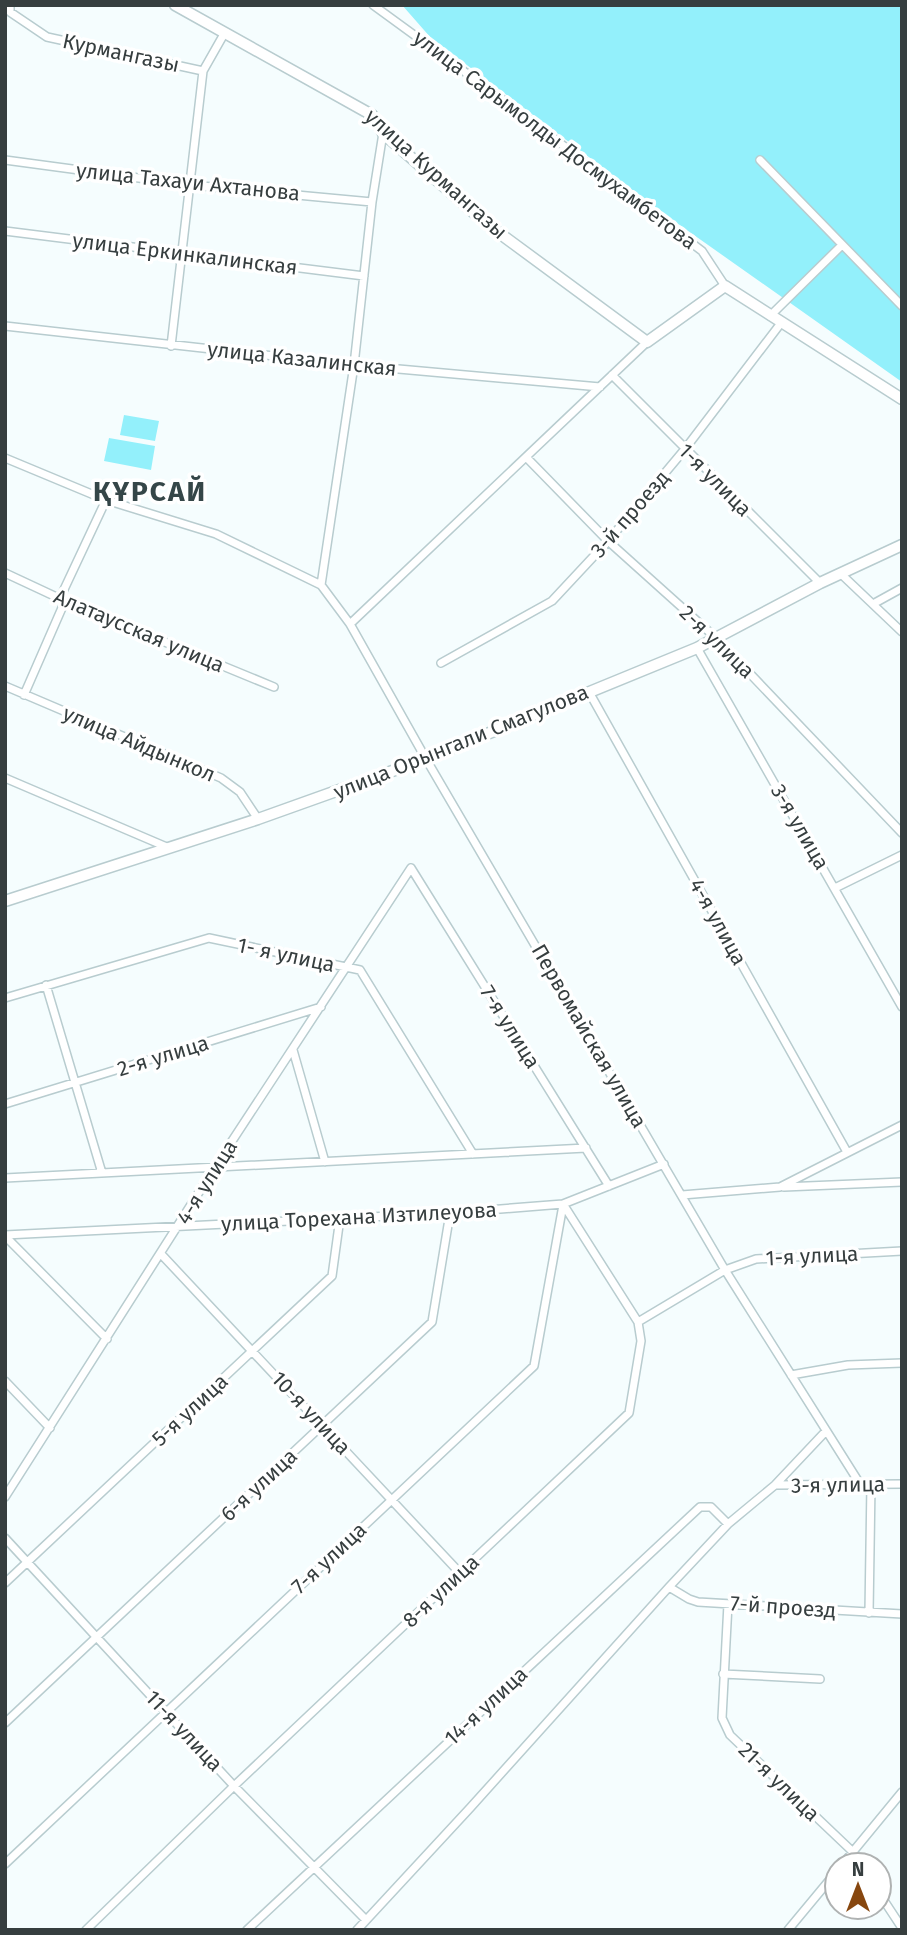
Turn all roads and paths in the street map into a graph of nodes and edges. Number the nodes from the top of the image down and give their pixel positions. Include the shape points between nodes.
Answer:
1 (9, 5) edge
2 (175, 5) edge
3 (373, 5) edge
4 (223, 34) junction
5 (203, 71) junction
6 (383, 133) junction
7 (5, 160) edge
8 (760, 160) dead end
9 (191, 185) junction
10 (372, 201) junction
11 (5, 232) edge
12 (842, 245) junction
13 (181, 254) junction
14 (364, 276) junction
15 (725, 286) junction
16 (902, 306) edge
17 (770, 316) junction
18 (781, 323) junction
19 (5, 326) edge
20 (648, 342) junction
21 (171, 346) junction
22 (354, 365) junction
23 (612, 375) junction
24 (600, 387) junction
25 (902, 399) edge
26 (685, 450) junction
27 (526, 457) junction
28 (5, 458) edge
29 (106, 500) junction
30 (608, 541) junction
31 (902, 545) edge
32 (5, 573) edge
33 (840, 573) junction
34 (820, 583) junction
35 (321, 585) junction
36 (902, 588) edge
37 (63, 599) junction
38 (873, 604) junction
39 (350, 624) junction
40 (902, 632) edge
41 (716, 638) junction
42 (697, 648) junction
43 (440, 663) dead end
44 (5, 686) edge
45 (274, 687) dead end
46 (589, 692) junction
47 (24, 695) junction
48 (426, 759) junction
49 (5, 778) edge
50 (258, 819) junction
51 (902, 833) edge
52 (169, 848) junction
53 (902, 855) edge
54 (411, 868) joint
55 (835, 888) junction
56 (5, 901) edge
57 (347, 969) junction
58 (46, 985) junction
59 (5, 998) edge
60 (321, 1007) junction
61 (902, 1007) edge
62 (293, 1050) junction
63 (77, 1083) junction
64 (5, 1104) edge
65 (902, 1125) edge
66 (586, 1148) junction
67 (846, 1152) junction
68 (473, 1154) junction
69 (325, 1162) junction
70 (664, 1164) junction
71 (215, 1167) junction
72 (102, 1173) junction
73 (5, 1178) edge
74 (902, 1182) edge
75 (609, 1186) junction
76 (780, 1187) junction
77 (682, 1195) junction
78 (563, 1204) junction
79 (450, 1213) junction
80 (340, 1218) junction
81 (179, 1227) junction
82 (5, 1236) edge
83 (902, 1251) edge
84 (161, 1254) junction
85 (725, 1270) junction
86 (638, 1322) junction
87 (107, 1339) junction
88 (252, 1351) junction
89 (902, 1363) edge
90 (791, 1375) junction
91 (5, 1381) edge
92 (322, 1425) junction
93 (50, 1428) junction
94 (827, 1431) junction
95 (860, 1484) junction
96 (871, 1484) junction
97 (902, 1484) edge
98 (775, 1486) junction
99 (5, 1497) edge
100 (391, 1500) junction
101 (728, 1524) junction
102 (5, 1538) edge
103 (28, 1562) junction
104 (460, 1573) junction
105 (5, 1583) edge
106 (669, 1587) junction
107 (728, 1604) junction
108 (869, 1613) junction
109 (902, 1614) edge
110 (97, 1637) junction
111 (723, 1674) junction
112 (820, 1679) dead end
113 (166, 1712) junction
114 (5, 1723) edge
115 (234, 1786) junction
116 (902, 1792) edge
117 (852, 1851) edge
118 (854, 1851) edge
119 (5, 1864) edge
120 (313, 1867) junction
121 (823, 1888) edge
122 (366, 1920) junction
123 (86, 1930) edge
124 (247, 1930) edge
125 (357, 1930) edge
126 (788, 1930) edge

1 - 5 street, Курмангазы via 10,12 47,37
2 - 4 main road, улица Курмангазы
3 - 15 street, улица Сарымолды Досмухамбетова via 702,251
4 - 5 street
4 - 6 main road, улица Курмангазы via 361,108 372,115
5 - 9 street
6 - 10 street
6 - 20 main road, улица Курмангазы via 487,224
7 - 9 street, улица Тахауи Ахтанова
8 - 12 street
9 - 10 street, улица Тахауи Ахтанова
9 - 13 street
10 - 14 street
11 - 13 street, улица Еркинкалинская
12 - 16 street
12 - 17 street
13 - 14 street, улица Еркинкалинская
13 - 21 street
14 - 22 street
15 - 17 main road, улица Сарымолды Досмухамбетова
15 - 20 main road
17 - 18 main road, улица Сарымолды Досмухамбетова
18 - 25 main road, улица Сарымолды Досмухамбетова
18 - 26 street, 3-й проезд
19 - 21 street, улица Казалинская
20 - 23 street
21 - 22 street, улица Казалинская
22 - 24 street, улица Казалинская
22 - 35 street
23 - 24 street
23 - 26 street, 1-я улица
24 - 27 street
26 - 30 street, 3-й проезд
26 - 34 street, 1-я улица
27 - 30 street, 2-я улица
27 - 39 street
28 - 29 street
29 - 35 street via 216,534
29 - 37 street
30 - 41 street, 2-я улица
30 - 43 street, 3-й проезд via 552,601
31 - 33 main road, улица Орынгали Смагулова
32 - 37 street, Алатаусская улица
33 - 34 main road, улица Орынгали Смагулова
33 - 38 street
34 - 41 main road, улица Орынгали Смагулова
35 - 39 street, Первомайская улица
36 - 38 street
37 - 45 street, Алатаусская улица
37 - 47 street
38 - 40 street
39 - 48 street, Первомайская улица
41 - 42 main road, улица Орынгали Смагулова
41 - 51 street, 2-я улица
42 - 46 main road, улица Орынгали Смагулова
42 - 55 street, 3-я улица
44 - 47 street, улица Айдынкол
46 - 48 main road, улица Орынгали Смагулова
46 - 67 street, 4-я улица
47 - 50 street, улица Айдынкол via 220,778 240,792
48 - 50 main road, улица Орынгали Смагулова
48 - 70 street, Первомайская улица
49 - 52 street
50 - 52 main road, улица Орынгали Смагулова
52 - 56 main road, улица Орынгали Смагулова
53 - 55 street
54 - 57 street, 4-я улица
54 - 66 street, 7-я улица
55 - 61 street, 3-я улица
57 - 58 street, 1- я улица via 209,938
57 - 60 street, 4-я улица
57 - 68 street, 1- я улица via 360,970
58 - 59 street, 1- я улица
58 - 63 street
60 - 62 street, 4-я улица
60 - 63 street, 2-я улица
62 - 69 street
62 - 71 street, 4-я улица
63 - 64 street, 2-я улица
63 - 72 street
65 - 67 street
66 - 68 street
66 - 75 street, 7-я улица
67 - 76 street
68 - 69 street
69 - 71 street
70 - 75 street, улица Торехана Изтилеуова
70 - 77 street, Первомайская улица
71 - 72 street
71 - 81 street, 4-я улица
72 - 73 street
74 - 76 street
75 - 78 street, улица Торехана Изтилеуова
76 - 77 street
77 - 85 street, Первомайская улица
78 - 79 street, улица Торехана Изтилеуова
78 - 86 street
78 - 100 street, 7-я улица via 534,1366
79 - 80 street, улица Торехана Изтилеуова
79 - 92 street, 6-я улица via 432,1322
80 - 81 street, улица Торехана Изтилеуова
80 - 88 street, 5-я улица via 332,1276
81 - 82 street, улица Торехана Изтилеуова
81 - 84 street, 4-я улица
82 - 87 street
83 - 85 street, 1-я улица via 756,1259
84 - 87 street, 4-я улица
84 - 88 street, 10-я улица
85 - 86 street, 1-я улица
85 - 90 street, Первомайская улица
86 - 104 street, 8-я улица via 640,1341 629,1413
87 - 93 street, 4-я улица
88 - 92 street, 10-я улица
88 - 103 street, 5-я улица
89 - 90 street via 848,1365
90 - 94 street, Первомайская улица
91 - 93 street
92 - 100 street, 10-я улица
92 - 110 street, 6-я улица
93 - 99 street, 4-я улица
94 - 95 street, Первомайская улица
94 - 98 street
95 - 96 street, 3-я улица
95 - 98 street, 3-я улица
96 - 97 street, 3-я улица
96 - 108 street
98 - 101 street
100 - 104 street, 10-я улица
100 - 113 street, 7-я улица
101 - 106 street
101 - 120 street, 14-я улица via 711,1507 700,1507
102 - 103 street, 11-я улица
103 - 105 street, 5-я улица
103 - 110 street, 11-я улица
104 - 115 street, 8-я улица
106 - 107 street, 7-й проезд via 689,1599
106 - 122 street
107 - 108 street, 7-й проезд
107 - 111 street, 21-я улица
108 - 109 street, 7-й проезд
110 - 113 street, 11-я улица
110 - 114 street, 6-я улица
111 - 112 street
111 - 117 street, 21-я улица via 722,1718 730,1735
113 - 115 street, 11-я улица
113 - 119 street, 7-я улица
115 - 120 street, 11-я улица
115 - 123 street, 8-я улица
116 - 118 street
120 - 122 street, 11-я улица
120 - 124 street, 14-я улица
121 - 126 street
122 - 125 street

